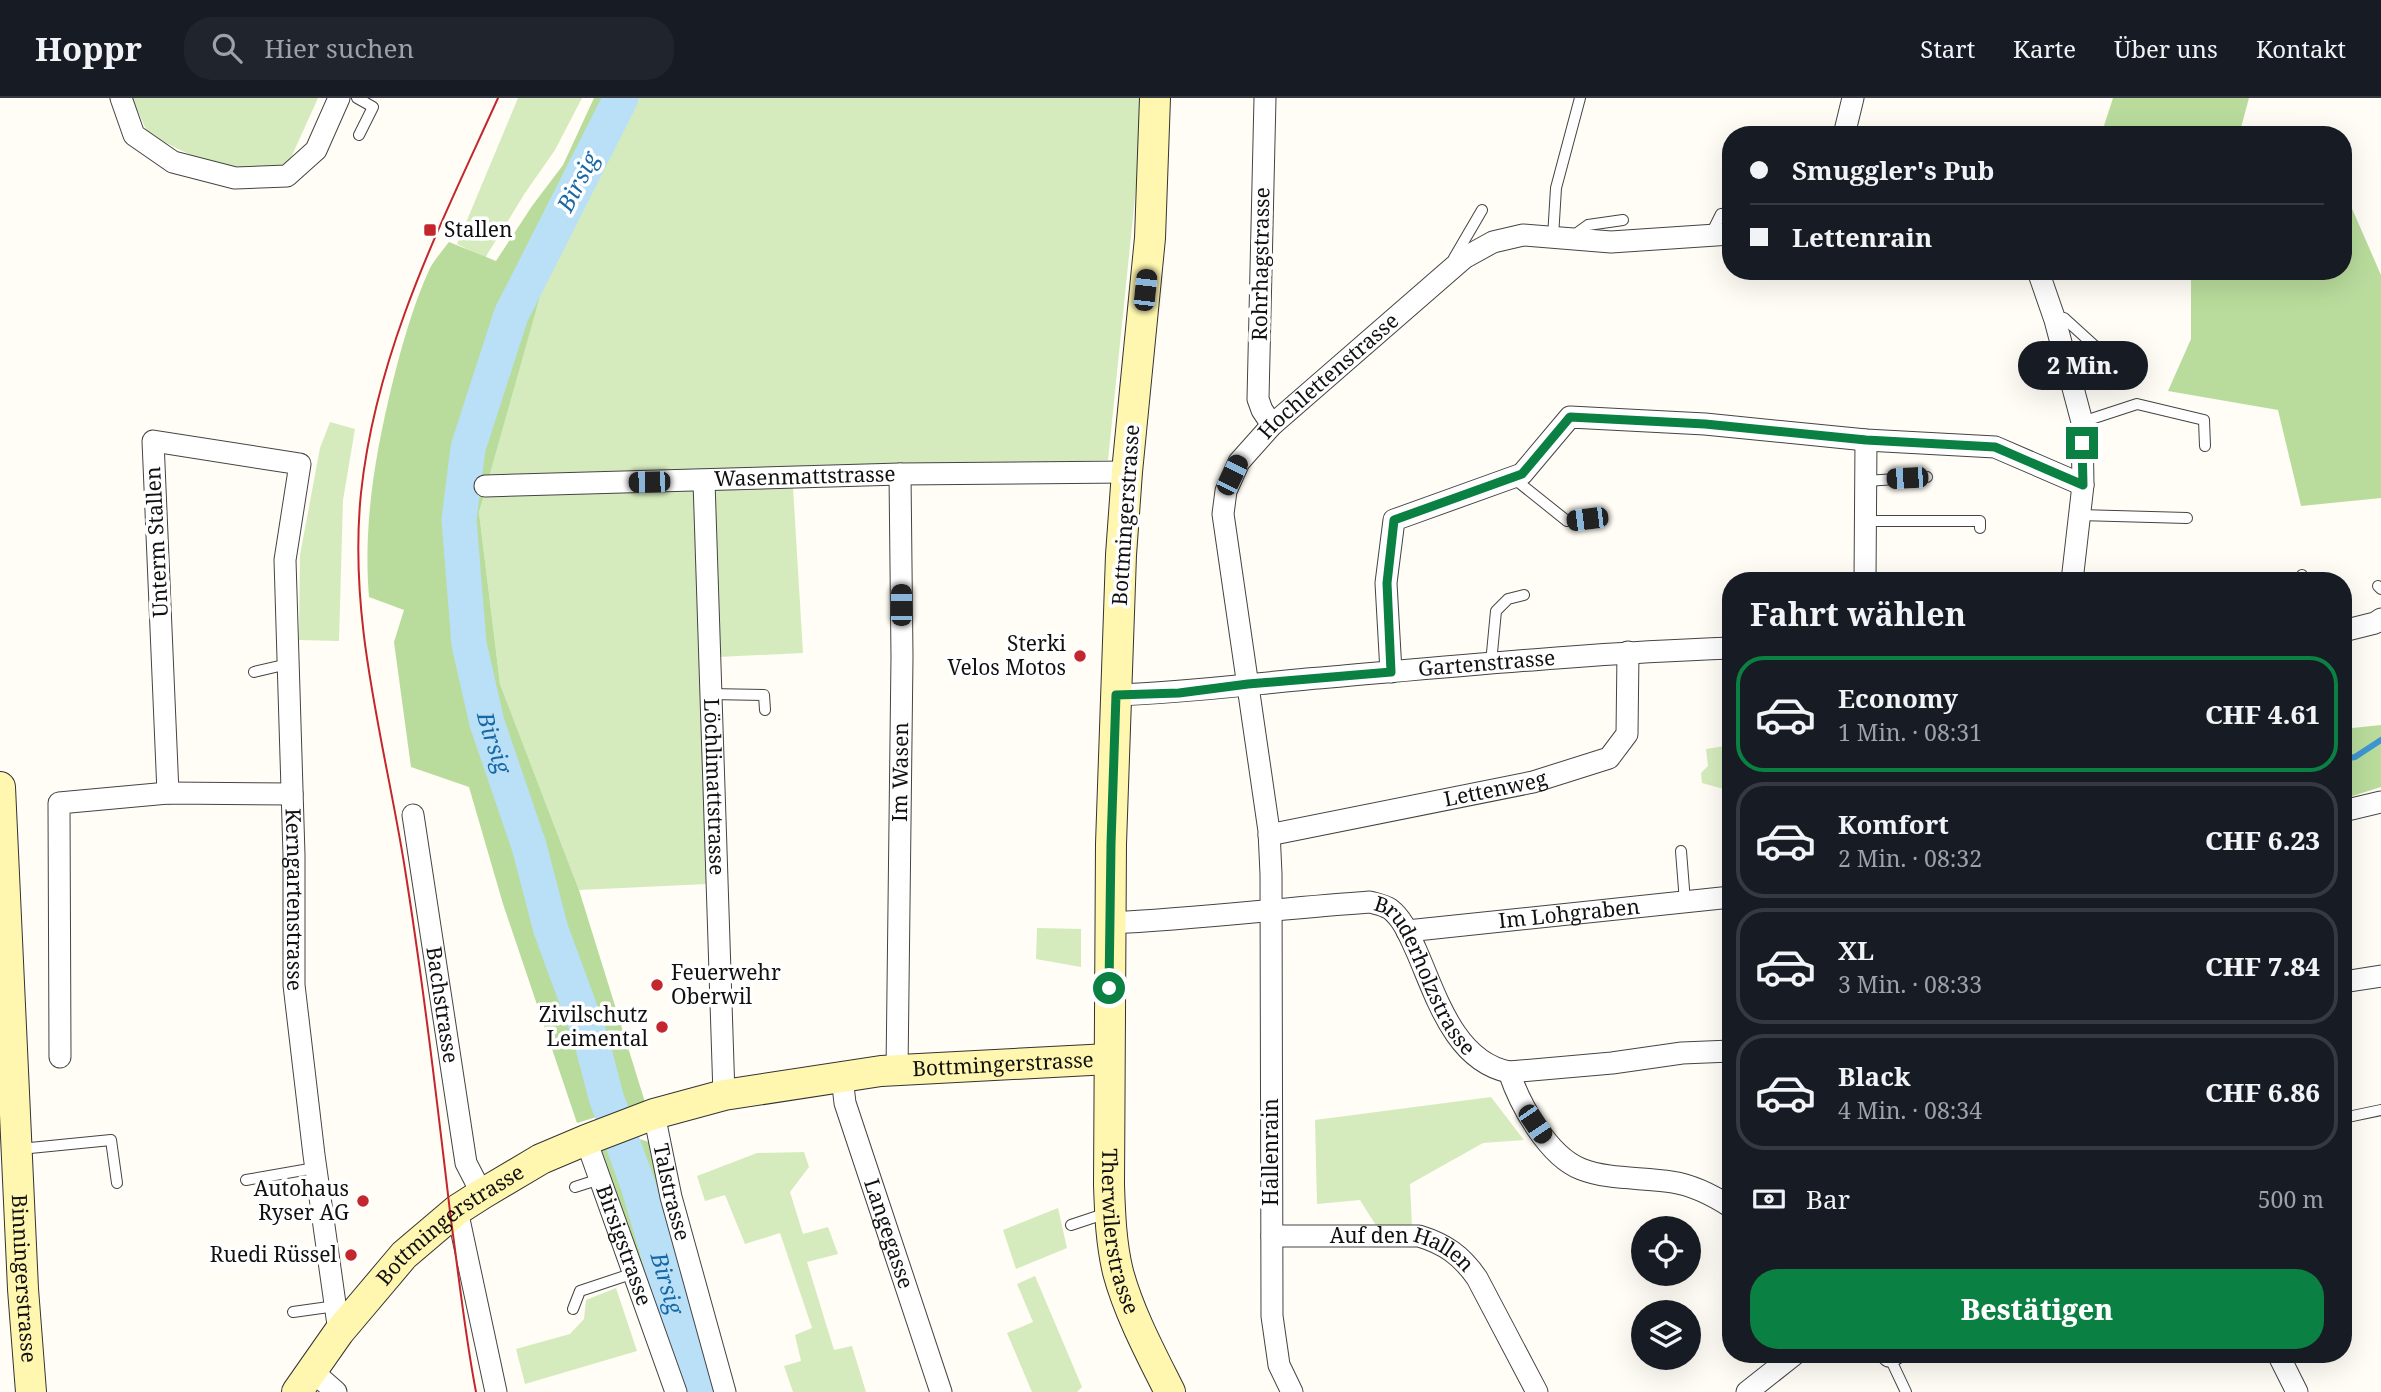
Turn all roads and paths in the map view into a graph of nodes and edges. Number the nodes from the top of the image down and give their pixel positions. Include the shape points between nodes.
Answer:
1 (121, 98) edge
2 (340, 98) edge
3 (357, 98) edge
4 (1155, 98) edge
5 (1265, 98) edge
6 (1580, 98) edge
7 (1853, 98) edge
8 (1846, 126) edge
9 (359, 135) dead end
10 (1482, 210) dead end
11 (1722, 214) edge
12 (1623, 220) dead end
13 (1720, 235) edge
14 (1560, 238) junction
15 (1444, 276) junction
16 (2041, 280) edge
17 (2055, 320) junction
18 (2097, 348) dead end
19 (2082, 422) junction
20 (1272, 425) junction
21 (1866, 440) junction
22 (2205, 446) dead end
23 (300, 464) joint
24 (1127, 472) junction
25 (900, 474) junction
26 (1512, 477) junction
27 (1927, 477) dead end
28 (704, 481) junction
29 (1866, 481) junction
30 (2083, 485) junction
31 (485, 486) dead end
32 (2080, 514) junction
33 (2188, 518) dead end
34 (1587, 519) dead end
35 (1866, 521) junction
36 (1980, 528) dead end
37 (1865, 572) edge
38 (2073, 572) edge
39 (1524, 595) dead end
40 (2381, 619) edge
41 (2352, 629) edge
42 (1722, 648) edge
43 (1628, 652) junction
44 (1491, 663) junction
45 (288, 664) junction
46 (254, 672) dead end
47 (1391, 672) junction
48 (1248, 684) junction
49 (710, 694) junction
50 (1116, 695) junction
51 (765, 710) dead end
52 (0, 787) edge
53 (168, 793) junction
54 (292, 794) junction
55 (2381, 802) edge
56 (2352, 809) edge
57 (413, 815) dead end
58 (1269, 835) junction
59 (1681, 851) dead end
60 (1722, 898) edge
61 (1685, 902) junction
62 (1270, 909) junction
63 (1110, 923) junction
64 (1407, 931) junction
65 (2381, 975) edge
66 (2352, 980) edge
67 (1722, 1051) edge
68 (60, 1057) dead end
69 (1109, 1059) junction
70 (897, 1071) junction
71 (1510, 1072) junction
72 (842, 1077) junction
73 (724, 1095) junction
74 (2381, 1110) edge
75 (654, 1114) junction
76 (2352, 1116) edge
77 (586, 1140) junction
78 (17, 1149) junction
79 (315, 1168) junction
80 (600, 1178) junction
81 (246, 1180) dead end
82 (117, 1183) dead end
83 (575, 1187) dead end
84 (482, 1194) junction
85 (1722, 1201) edge
86 (457, 1210) junction
87 (1110, 1212) junction
88 (1071, 1225) dead end
89 (1272, 1236) junction
90 (634, 1273) junction
91 (573, 1309) dead end
92 (293, 1312) dead end
93 (337, 1319) junction
94 (1784, 1363) edge
95 (1893, 1363) edge
96 (2282, 1363) edge
97 (304, 1381) edge
98 (31, 1392) edge
99 (336, 1392) edge
100 (496, 1392) edge
101 (676, 1392) edge
102 (725, 1392) edge
103 (941, 1392) edge
104 (1170, 1392) edge
105 (1292, 1392) edge
106 (1537, 1392) edge
107 (1747, 1392) edge
108 (1906, 1392) edge
109 (2297, 1392) edge

1 - 2 street via 134,135 173,162 234,178 287,176 316,150
3 - 9 lane via 373,107
4 - 24 main road, Bottmingerstrasse via 1150,237
5 - 20 street, Rohrhagstrasse via 1258,399
6 - 14 lane via 1556,188
7 - 8 street
10 - 15 lane
11 - 13 lane
12 - 14 lane via 1588,225
13 - 14 street, Hochlettenstrasse via 1611,242
14 - 15 street, Hochlettenstrasse via 1523,236 1493,242
15 - 20 street, Hochlettenstrasse
16 - 17 street
17 - 18 lane via 2064,318
17 - 19 street
19 - 22 lane via 2137,404 2204,420
19 - 30 street
20 - 48 street, Hochlettenstrasse via 1239,462 1226,491 1223,514
21 - 26 street via 1570,417 1522,474
21 - 29 street
21 - 30 street via 1995,447
23 - 45 street, Kerngartenstrasse via 285,560
23 - 53 street, Unterm Stallen via 153,441
24 - 25 street, Wasenmattstrasse
24 - 50 main road, Bottmingerstrasse
25 - 28 street, Wasenmattstrasse
25 - 70 street, Im Wasen
26 - 34 lane via 1567,521
26 - 47 street via 1394,520 1387,583
27 - 29 lane
28 - 31 street, Wasenmattstrasse
28 - 49 street, Löchlimattstrasse
29 - 35 street
30 - 32 street
32 - 33 lane
32 - 38 street
35 - 36 lane via 1980,521
35 - 37 street
39 - 44 lane via 1507,599 1496,611
40 - 41 street
42 - 43 street, Gartenstrasse
43 - 44 street, Gartenstrasse
43 - 58 street, Lettenweg via 1627,734 1609,758 1533,782
44 - 47 street, Gartenstrasse
45 - 46 lane
45 - 54 street, Kerngartenstrasse
47 - 48 street, Gartenstrasse
48 - 50 street, Gartenstrasse
48 - 58 street, Hochlettenstrasse
49 - 51 lane via 764,695
49 - 73 street, Löchlimattstrasse
50 - 63 main road, Bottmingerstrasse
52 - 78 main road, Binningerstrasse
53 - 54 street
53 - 68 street via 59,803
54 - 79 street, Kerngartenstrasse via 294,985
55 - 56 street
57 - 84 street, Bachstrasse via 467,1163
58 - 62 street, Hochlettenstrasse
59 - 61 lane
60 - 61 street, Im Lohgraben
61 - 64 street, Im Lohgraben
62 - 63 street, Bruderholzstrasse
62 - 64 street, Bruderholzstrasse via 1370,902 1390,909
62 - 89 street, Hallenrain
63 - 69 main road, Bottmingerstrasse
64 - 71 street, Bruderholzstrasse via 1462,1042 1480,1061
65 - 66 street
67 - 71 street, Bruderholzstrasse
69 - 70 main road, Bottmingerstrasse
69 - 87 main road, Therwilerstrasse
70 - 72 main road, Bottmingerstrasse
71 - 85 street via 1525,1110 1545,1139 1579,1169 1674,1182
72 - 73 main road, Bottmingerstrasse
72 - 103 street, Langegasse via 845,1103
73 - 75 main road, Bottmingerstrasse
74 - 76 lane
75 - 77 main road, Bottmingerstrasse
75 - 102 street, Talstrasse via 671,1197
77 - 80 street, Birsigstrasse
77 - 84 main road, Bottmingerstrasse via 541,1159
78 - 82 lane via 111,1140
78 - 98 main road, Binningerstrasse
79 - 81 lane
79 - 93 street, Kerngartenstrasse
80 - 83 lane
80 - 90 street, Birsigstrasse
84 - 86 main road, Bottmingerstrasse
86 - 93 main road, Bottmingerstrasse
86 - 100 street
87 - 88 lane
87 - 104 main road, Therwilerstrasse via 1125,1293
89 - 105 street, Hallenrain via 1275,1343
89 - 106 street, Auf den Hallen via 1419,1236 1442,1244 1465,1261 1477,1278
90 - 91 lane via 580,1291
90 - 101 street, Birsigstrasse
92 - 93 lane
93 - 97 main road, Bottmingerstrasse
94 - 107 street
95 - 108 lane
96 - 109 street
97 - 99 street

